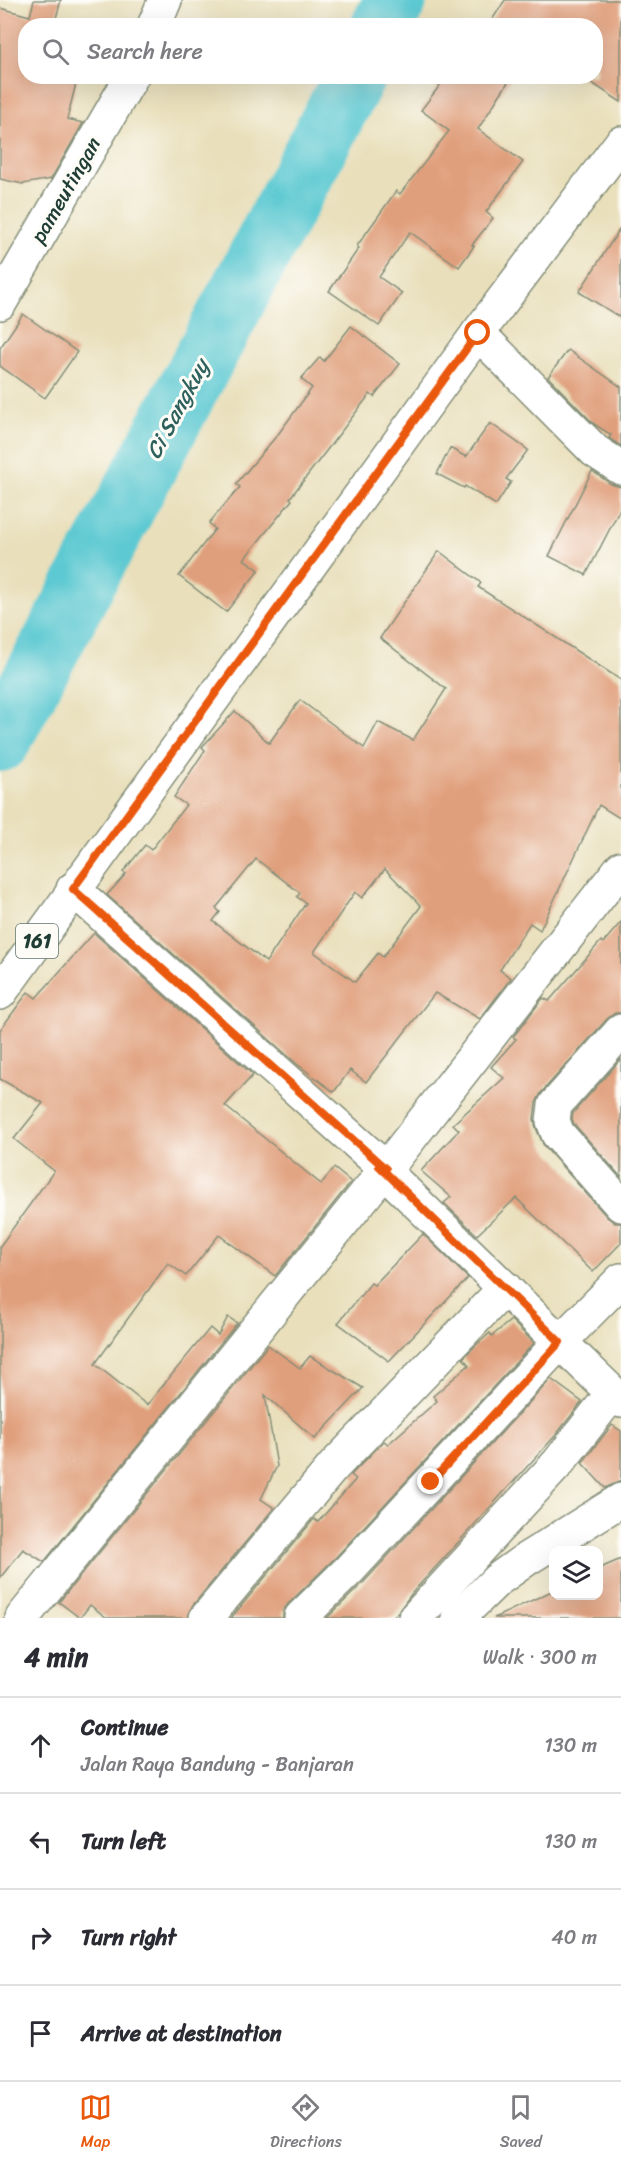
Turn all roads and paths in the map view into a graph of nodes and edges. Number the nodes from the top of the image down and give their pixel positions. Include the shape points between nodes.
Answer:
1 (165, 0) edge
2 (157, 18) edge
3 (127, 84) edge
4 (621, 143) edge
5 (0, 303) edge
6 (478, 333) junction
7 (621, 468) edge
8 (621, 868) edge
9 (73, 889) junction
10 (0, 993) edge
11 (621, 1031) edge
12 (386, 1169) junction
13 (621, 1205) edge
14 (621, 1280) edge
15 (505, 1288) junction
16 (560, 1342) junction
17 (617, 1397) edge
18 (621, 1500) edge
19 (301, 1617) edge
20 (22, 1618) edge
21 (206, 1618) edge
22 (415, 1618) edge
23 (458, 1618) edge

1 - 2 street
3 - 5 street, pameutingan
4 - 6 street, 161
6 - 7 street via 595,451
6 - 9 street, 161
8 - 12 street
9 - 10 street, 161
9 - 12 street
11 - 13 street via 555,1105 552,1121 558,1134
12 - 15 street via 379,1166
12 - 20 street
14 - 16 street
15 - 16 street
15 - 21 street via 333,1467
16 - 17 street
16 - 19 street
17 - 22 street
18 - 23 street via 497,1580

